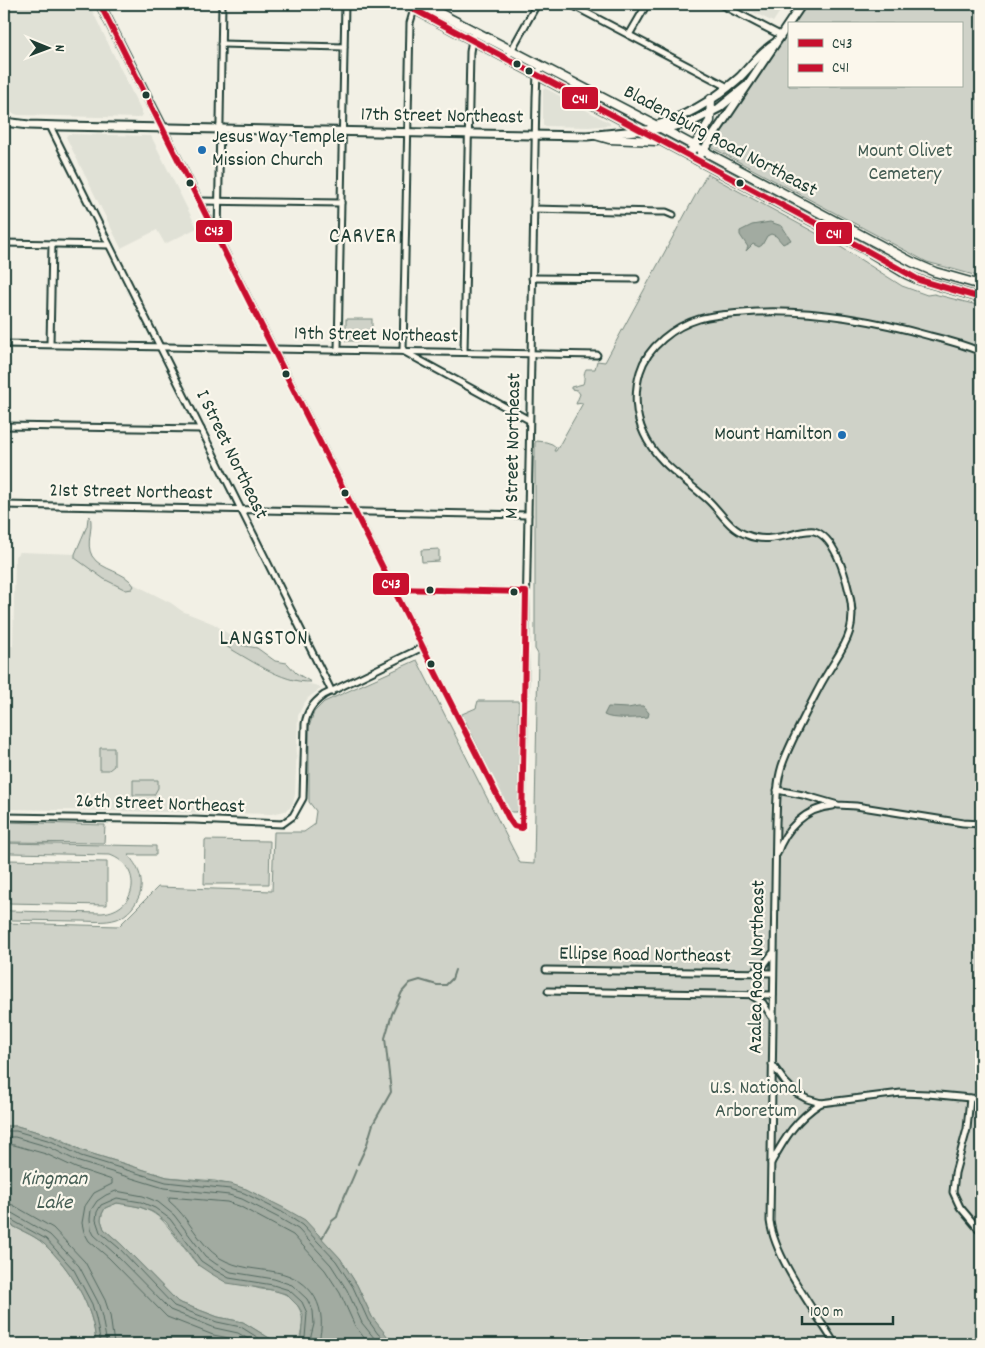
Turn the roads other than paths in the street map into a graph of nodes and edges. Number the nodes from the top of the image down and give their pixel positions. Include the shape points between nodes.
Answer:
1 (100, 4) edge
2 (222, 4) edge
3 (345, 4) edge
4 (404, 4) edge
5 (422, 4) edge
6 (537, 4) edge
7 (570, 4) edge
8 (647, 4) edge
9 (720, 4) edge
10 (802, 4) edge
11 (414, 9) junction
12 (790, 22) edge
13 (788, 24) edge
14 (473, 35) junction
15 (629, 35) junction
16 (780, 36) junction
17 (775, 43) junction
18 (221, 44) junction
19 (344, 47) junction
20 (510, 54) junction
21 (542, 67) junction
22 (537, 74) junction
23 (728, 87) junction
24 (745, 87) junction
25 (711, 100) junction
26 (711, 113) junction
27 (4, 122) edge
28 (50, 126) junction
29 (658, 127) junction
30 (162, 128) junction
31 (219, 129) junction
32 (639, 130) junction
33 (342, 131) junction
34 (408, 132) junction
35 (468, 133) junction
36 (535, 135) junction
37 (595, 136) junction
38 (659, 141) junction
39 (698, 148) junction
40 (689, 156) junction
41 (696, 160) junction
42 (774, 189) junction
43 (768, 198) junction
44 (200, 201) junction
45 (218, 201) junction
46 (798, 202) junction
47 (340, 203) junction
48 (534, 209) junction
49 (793, 211) junction
50 (673, 216) dead end
51 (218, 236) junction
52 (4, 243) edge
53 (52, 244) junction
54 (110, 245) junction
55 (532, 278) junction
56 (636, 280) dead end
57 (981, 285) edge
58 (981, 298) edge
59 (4, 344) edge
60 (50, 344) junction
61 (160, 347) junction
62 (273, 348) junction
63 (338, 350) junction
64 (403, 351) junction
65 (464, 352) junction
66 (981, 352) edge
67 (530, 354) junction
68 (597, 355) dead end
69 (529, 420) junction
70 (4, 426) edge
71 (201, 429) junction
72 (4, 506) edge
73 (242, 510) junction
74 (355, 512) junction
75 (528, 515) junction
76 (394, 589) junction
77 (526, 592) junction
78 (422, 647) junction
79 (332, 692) junction
80 (777, 790) junction
81 (838, 805) junction
82 (4, 817) edge
83 (981, 824) edge
84 (775, 860) junction
85 (773, 951) junction
86 (546, 970) dead end
87 (748, 973) junction
88 (773, 973) junction
89 (548, 991) dead end
90 (746, 995) junction
91 (772, 995) junction
92 (772, 1019) junction
93 (771, 1064) junction
94 (970, 1098) junction
95 (981, 1099) edge
96 (821, 1103) junction
97 (770, 1165) junction
98 (981, 1232) edge
99 (835, 1344) edge

1 - 30 main road
2 - 18 street
3 - 19 street
4 - 11 main road, Bladensburg Road Northeast
5 - 14 main road, Bladensburg Road Northeast
6 - 20 street
7 - 15 street
8 - 15 street
9 - 16 street
10 - 12 main road
11 - 14 main road, Bladensburg Road Northeast
11 - 34 street via 410,23
13 - 16 main road
14 - 20 main road, Bladensburg Road Northeast
14 - 35 street
15 - 23 street
16 - 17 main road
17 - 23 main road via 766,48
17 - 24 main road
18 - 19 street
18 - 31 street
19 - 33 street
20 - 21 main road, Bladensburg Road Northeast
20 - 22 main road, Bladensburg Road Northeast
21 - 22 street
21 - 29 main road, Bladensburg Road Northeast
22 - 32 main road, Bladensburg Road Northeast
22 - 36 street, M Street Northeast
23 - 25 main road
24 - 26 main road
24 - 39 main road
25 - 26 main road
25 - 29 main road
26 - 29 main road via 690,123
26 - 39 main road
27 - 28 main road, 17th Street Northeast
28 - 30 main road, 17th Street Northeast
28 - 54 street, I Street Northeast
29 - 32 main road, 17th Street Northeast
29 - 39 main road, Bladensburg Road Northeast
30 - 31 main road, 17th Street Northeast
30 - 44 street
31 - 33 main road, 17th Street Northeast
31 - 45 street
32 - 37 main road, 17th Street Northeast
32 - 38 main road, Bladensburg Road Northeast
33 - 34 main road, 17th Street Northeast
33 - 47 street
34 - 35 main road, 17th Street Northeast
34 - 64 street
35 - 36 main road, 17th Street Northeast
35 - 65 street
36 - 37 main road, 17th Street Northeast
36 - 48 street, M Street Northeast
37 - 38 main road
38 - 40 main road, Bladensburg Road Northeast
39 - 40 main road
39 - 41 main road
39 - 42 main road, Bladensburg Road Northeast
40 - 41 main road, Bladensburg Road Northeast
41 - 43 main road, Bladensburg Road Northeast
42 - 43 main road
42 - 46 main road, Bladensburg Road Northeast
43 - 49 main road, Bladensburg Road Northeast
44 - 45 street
44 - 51 street
45 - 47 street
45 - 51 street
46 - 49 main road
46 - 57 main road, Bladensburg Road Northeast via 918,265
47 - 63 street
48 - 50 street via 666,212
48 - 55 street, M Street Northeast
49 - 58 main road, Bladensburg Road Northeast via 906,274
51 - 62 street
52 - 53 street
53 - 54 street
53 - 60 street
54 - 61 street, I Street Northeast
55 - 56 street
55 - 67 street, M Street Northeast
59 - 60 street, 19th Street Northeast
60 - 61 street, 19th Street Northeast
61 - 62 street, 19th Street Northeast
61 - 71 street, I Street Northeast
62 - 63 street, 19th Street Northeast
62 - 74 street
63 - 64 street, 19th Street Northeast
64 - 65 street, 19th Street Northeast
64 - 69 street
65 - 67 street, 19th Street Northeast
66 - 80 street, Azalea Road Northeast via 912,330 851,318 798,312 755,312 691,322 662,341 642,366 636,392 639,420 648,443 667,465 709,501 733,528 744,534 766,539 807,531 821,535 833,549 847,583 852,610 850,635 786,754
67 - 68 street, 19th Street Northeast
67 - 69 street, M Street Northeast
69 - 75 street, M Street Northeast
70 - 71 street
71 - 73 street, I Street Northeast
72 - 73 street, 21st Street Northeast
73 - 74 street, 21st Street Northeast
73 - 79 street, I Street Northeast
74 - 75 street, 21st Street Northeast
74 - 76 street
75 - 77 street, M Street Northeast
76 - 77 street
76 - 78 street
77 - 78 street, M Street Northeast via 522,828 514,826 509,819
78 - 79 street
79 - 82 street, 26th Street Northeast via 315,703 306,718 303,798 293,816 282,824
80 - 81 street
80 - 84 street, Azalea Road Northeast
81 - 83 street
81 - 84 street, Azalea Road Northeast via 817,809 802,817 783,840
84 - 85 street, Azalea Road Northeast
85 - 87 street via 760,969
85 - 88 street, Azalea Road Northeast
86 - 87 street, Ellipse Road Northeast
87 - 88 street, Ellipse Road Northeast
88 - 91 street, Azalea Road Northeast
89 - 90 street
90 - 91 street
90 - 92 street via 764,1003
91 - 92 street, Azalea Road Northeast
92 - 93 street, Azalea Road Northeast
93 - 96 street via 796,1093
93 - 97 street, Azalea Road Northeast
94 - 95 street
94 - 96 street via 901,1093
94 - 98 street via 967,1129 953,1192 960,1207
96 - 97 street via 797,1122
97 - 99 street, Azalea Road Northeast via 770,1226 780,1253

